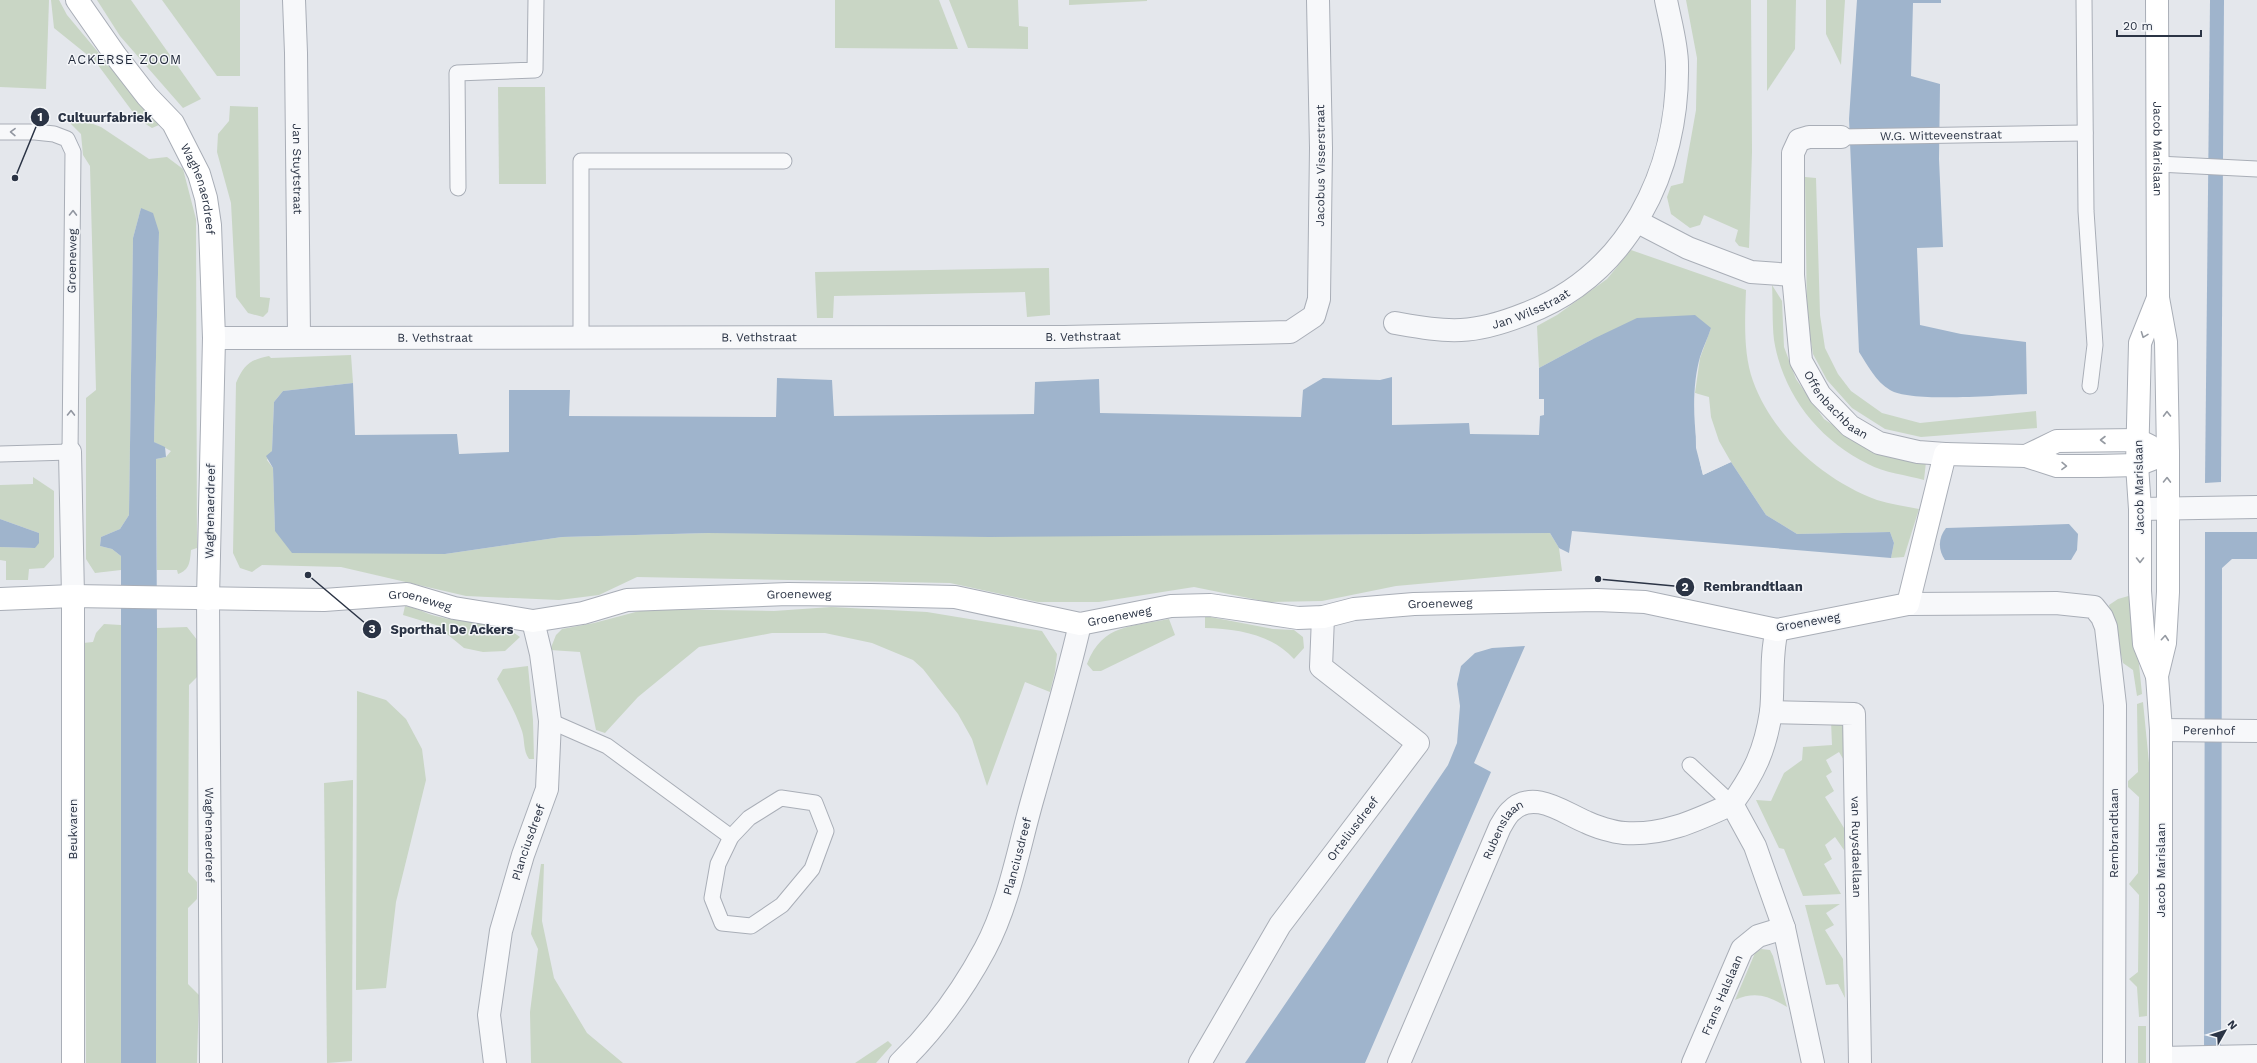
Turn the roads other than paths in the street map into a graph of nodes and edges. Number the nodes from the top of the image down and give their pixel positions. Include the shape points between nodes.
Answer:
1 (77, 0) edge
2 (294, 0) edge
3 (536, 0) edge
4 (1318, 0) edge
5 (1666, 0) edge
6 (2084, 0) edge
7 (2157, 0) edge
8 (0, 132) edge
9 (2085, 133) junction
10 (1841, 137) joint
11 (1799, 140) joint
12 (784, 160) dead end
13 (2158, 164) junction
14 (2257, 169) edge
15 (458, 188) dead end
16 (1638, 222) junction
17 (1793, 275) junction
18 (2158, 298) junction
19 (1395, 323) dead end
20 (1303, 325) joint
21 (299, 337) junction
22 (581, 337) junction
23 (214, 338) junction
24 (2090, 386) dead end
25 (2138, 440) junction
26 (70, 452) junction
27 (2168, 453) junction
28 (0, 454) edge
29 (1945, 454) junction
30 (2026, 456) junction
31 (2137, 465) junction
32 (2257, 506) edge
33 (2167, 508) junction
34 (2140, 509) junction
35 (73, 596) junction
36 (0, 599) edge
37 (208, 599) junction
38 (1908, 604) junction
39 (2094, 607) joint
40 (1323, 617) junction
41 (533, 621) junction
42 (1080, 624) junction
43 (1777, 630) junction
44 (2158, 676) junction
45 (1771, 712) junction
46 (550, 721) junction
47 (2161, 730) junction
48 (2257, 731) edge
49 (1690, 765) dead end
50 (1732, 804) junction
51 (731, 837) junction
52 (1784, 928) junction
53 (2257, 1056) edge
54 (2161, 1060) edge
55 (73, 1063) edge
56 (211, 1063) edge
57 (496, 1063) edge
58 (900, 1063) edge
59 (1200, 1063) edge
60 (1399, 1063) edge
61 (1693, 1063) edge
62 (1813, 1063) edge
63 (1860, 1063) edge
64 (2114, 1063) edge

1 - 23 street, Waghenaerdreef via 147,96 173,123 199,174 210,225
2 - 21 street, Jan Stuytstraat
3 - 15 lane via 535,70 457,73
4 - 20 street, Jacobus Visserstraat via 1321,148 1318,299 1314,316
5 - 16 street, Jan Wilsstraat via 1678,64 1674,124 1660,176
6 - 9 lane
7 - 13 street, Jacob Marislaan
26 -> 8 lane, Groeneweg via 73,152 67,139 54,134
9 - 10 lane, W.G. Witteveenstraat
9 - 24 lane via 2086,211 2095,345
10 - 11 street, W.G. Witteveenstraat via 1809,137
11 - 17 street, Offenbachbaan via 1793,153
12 - 22 lane via 581,161
13 - 14 lane
13 - 18 street, Jacob Marislaan
16 - 17 street via 1688,248 1751,272
16 - 19 street, Jan Wilsstraat via 1622,244 1585,281 1546,306 1498,324 1463,330 1435,330
17 - 29 street, Offenbachbaan via 1801,361 1820,395 1850,426 1879,443 1918,452
18 -> 25 street, Jacob Marislaan via 2140,343
27 -> 18 street, Jacob Marislaan via 2166,342
20 - 22 street, B. Vethstraat via 1290,332 1064,337
21 - 22 street, B. Vethstraat
21 - 23 street, B. Vethstraat
23 - 37 street, Waghenaerdreef
25 - 27 street, Offenbachbaan
25 -> 30 street, Offenbachbaan via 2057,441
25 - 31 street, Jacob Marislaan
26 - 28 lane
26 - 35 street, Groeneweg
27 - 31 street, Offenbachbaan
33 -> 27 street, Jacob Marislaan
29 - 30 street, Offenbachbaan
29 - 38 street
30 -> 31 street, Offenbachbaan via 2057,466
31 - 34 street, Jacob Marislaan
32 - 33 street
33 - 34 street
44 -> 33 street, Jacob Marislaan via 2165,643 2168,592
34 -> 44 street, Jacob Marislaan via 2140,591 2144,644
35 - 36 street, Groeneweg
35 - 37 street, Groeneweg
35 - 55 street, Beukvaren
37 - 41 street, Groeneweg via 324,600 407,594 454,608
37 - 56 street, Waghenaerdreef
38 - 39 street, Groeneweg via 2056,603
38 - 43 street, Groeneweg
39 - 64 street, Rembrandtlaan via 2102,616 2106,627 2115,705
40 - 42 street, Groeneweg via 1298,618 1210,605 1187,605
40 - 43 street, Groeneweg via 1354,609 1414,604 1597,600 1646,602
40 - 59 street, Orteliusdreef via 1321,667 1418,743 1280,925
41 - 42 street, Groeneweg via 583,613 627,600 788,594 955,597
41 - 46 street, Planciusdreef via 541,654
42 - 58 street, Planciusdreef via 1005,898 985,949 952,1000
43 - 45 street via 1773,646
44 - 47 street, Jacob Marislaan
45 - 50 street via 1762,750 1752,776
45 - 63 street, van Ruysdaellaan via 1854,714
46 - 51 lane via 607,746
46 - 57 street, Planciusdreef via 547,789 523,855 501,931 489,1015
47 - 48 street, Perenhof
47 - 54 street, Jacob Marislaan
49 - 50 lane
50 - 52 street via 1755,846
50 - 60 street, Rubenslaan via 1688,825 1660,831 1624,833 1587,823 1556,807 1537,801 1522,804 1511,811 1500,827
51 - 51 lane via 718,864 712,898 722,923 751,926 782,905 812,869 826,831 815,803 781,798 749,818
52 - 61 street, Frans Halslaan via 1758,936 1742,949
52 - 62 street
53 - 54 street

